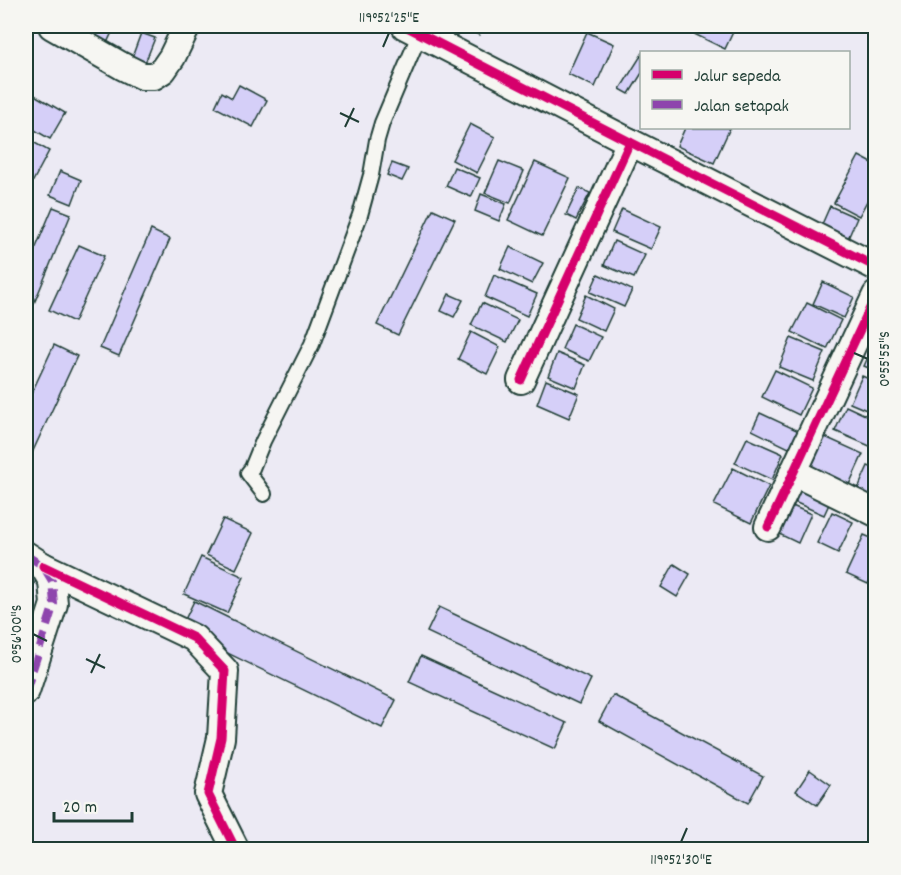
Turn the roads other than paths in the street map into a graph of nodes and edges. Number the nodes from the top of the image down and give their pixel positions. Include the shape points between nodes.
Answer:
1 (52, 26) edge
2 (187, 26) edge
3 (412, 29) edge
4 (630, 142) junction
5 (876, 267) edge
6 (876, 296) edge
7 (521, 380) dead end
8 (794, 472) junction
9 (264, 494) dead end
10 (876, 513) edge
11 (768, 527) dead end
12 (34, 561) edge
13 (26, 691) edge
14 (236, 849) edge

1 - 2 street via 142,76 154,76 172,57
3 - 4 street
3 - 9 lane via 377,140 360,215 312,344 248,473
4 - 5 street
4 - 7 street
6 - 8 street
8 - 10 street
8 - 11 street
12 - 13 street via 52,581 54,604
12 - 14 street via 194,638 225,671 221,738 208,794

